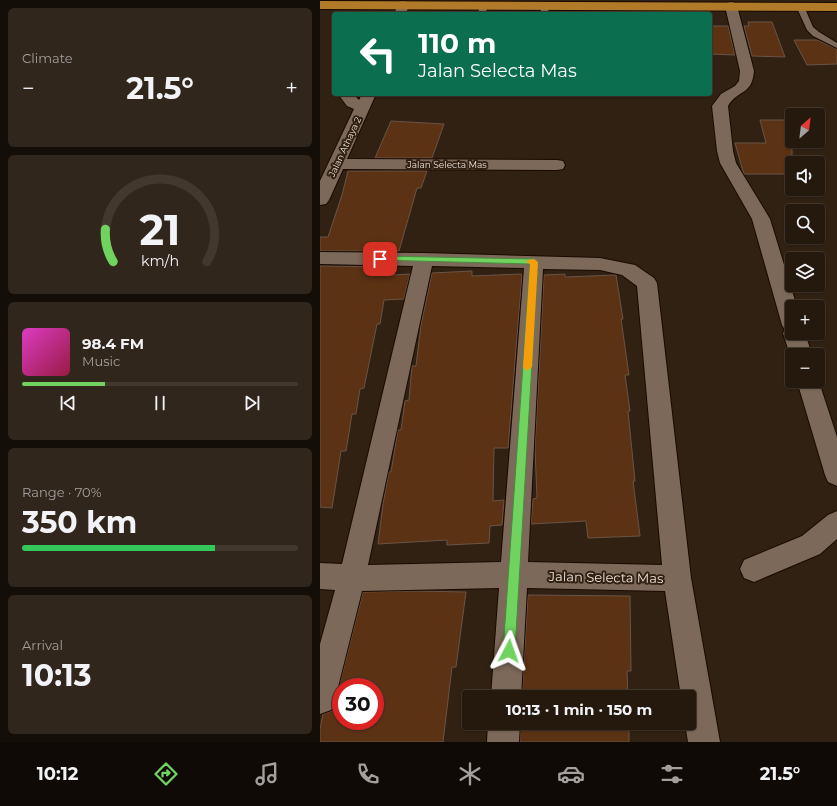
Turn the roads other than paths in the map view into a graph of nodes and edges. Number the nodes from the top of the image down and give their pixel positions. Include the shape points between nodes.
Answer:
1 (320, 5) edge
2 (731, 6) junction
3 (800, 6) junction
4 (837, 7) edge
5 (401, 10) edge
6 (482, 10) edge
7 (544, 10) edge
8 (837, 46) edge
9 (347, 96) edge
10 (366, 101) edge
11 (337, 164) junction
12 (557, 165) dead end
13 (320, 200) edge
14 (320, 258) edge
15 (424, 259) junction
16 (534, 262) junction
17 (785, 301) edge
18 (810, 388) edge
19 (837, 475) edge
20 (837, 523) edge
21 (754, 570) dead end
22 (514, 575) junction
23 (320, 576) edge
24 (352, 578) junction
25 (677, 578) junction
26 (506, 690) edge
27 (320, 699) edge
28 (504, 730) edge
29 (503, 742) edge
30 (704, 742) edge

1 - 5 highway
2 - 3 highway
2 - 7 highway
2 - 17 street via 747,71 746,82 726,97 720,106 725,152 728,163 761,219
3 - 4 highway
3 - 8 lane via 813,31
5 - 6 highway
6 - 7 highway
9 - 10 street via 352,103
10 - 11 street, Jalan Athaya 2
11 - 12 street, Jalan Selecta Mas
11 - 13 street, Jalan Athaya 2
14 - 15 street
15 - 16 street
15 - 24 street
16 - 22 street
16 - 25 street via 600,264 628,270 647,284
18 - 19 street
20 - 21 street via 811,545
22 - 24 street, Jalan Selecta Mas
22 - 25 street, Jalan Selecta Mas
22 - 26 street
23 - 24 street, Jalan Selecta Mas
24 - 27 street
25 - 30 street, Jalan Selecta Mas
28 - 29 street

